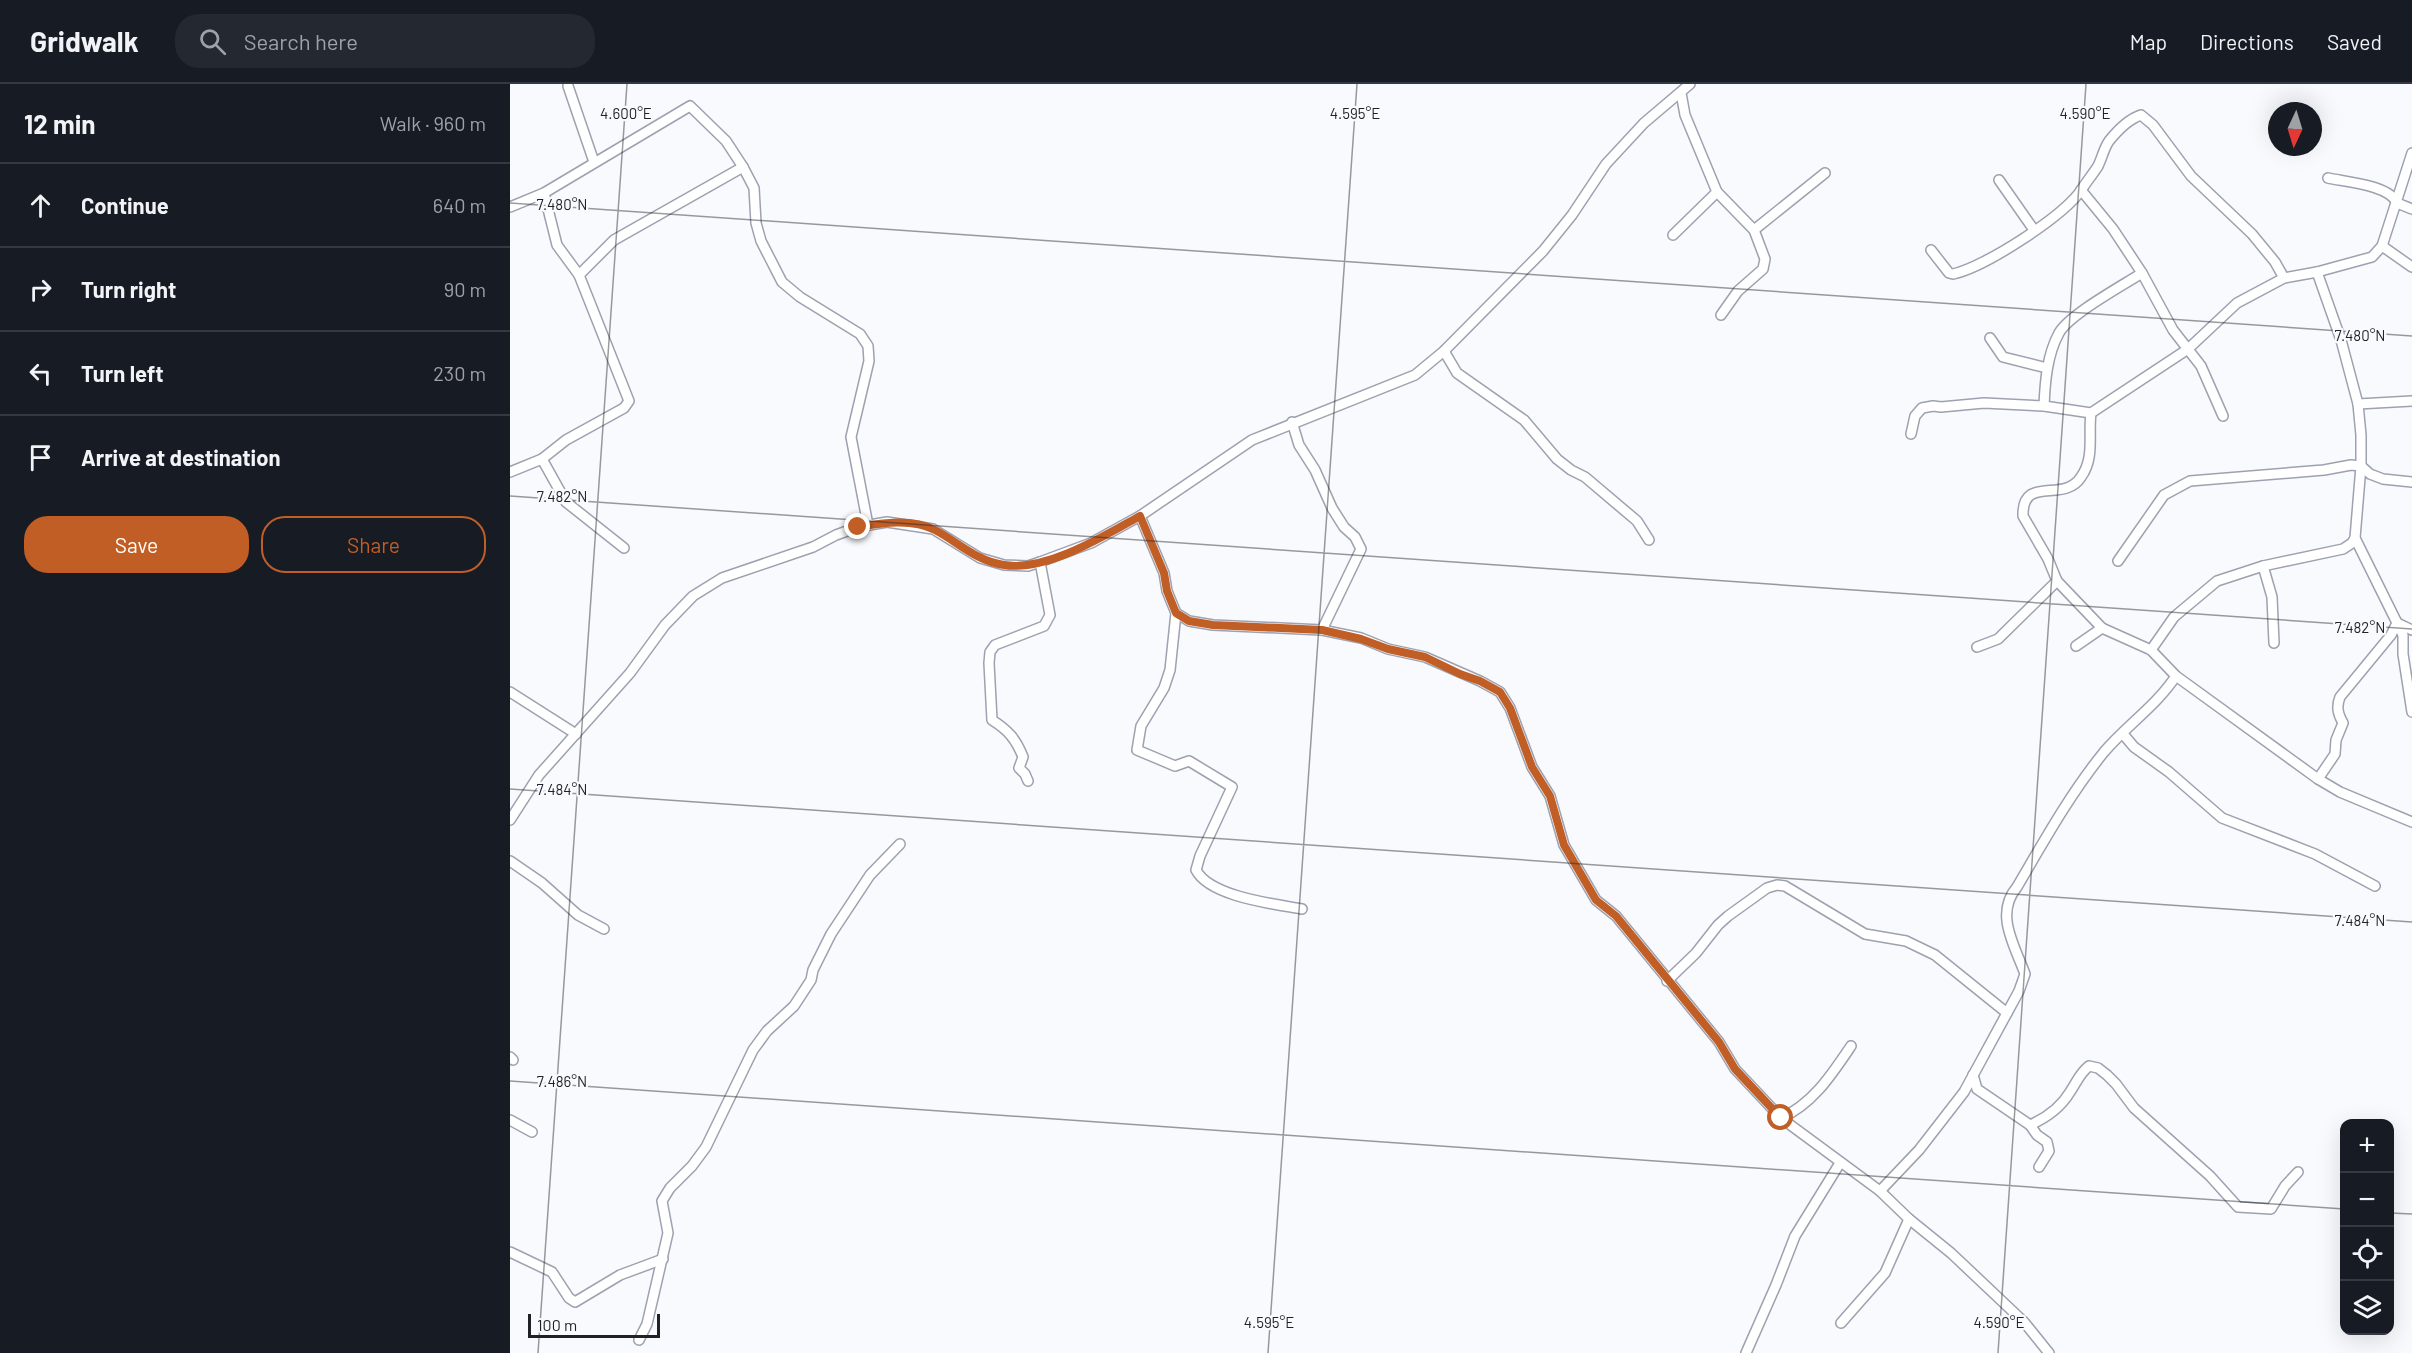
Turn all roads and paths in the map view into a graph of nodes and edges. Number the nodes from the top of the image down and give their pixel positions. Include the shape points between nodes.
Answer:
1 (1690, 84) edge
2 (568, 86) dead end
3 (1681, 93) junction
4 (2412, 153) edge
5 (594, 162) junction
6 (743, 166) junction
7 (1825, 172) dead end
8 (2328, 178) dead end
9 (1999, 180) dead end
10 (2081, 190) junction
11 (1717, 192) junction
12 (544, 193) junction
13 (2397, 203) junction
14 (510, 207) edge
15 (2412, 209) edge
16 (1754, 230) junction
17 (2034, 230) junction
18 (1672, 235) dead end
19 (2382, 246) junction
20 (1931, 250) dead end
21 (2412, 267) edge
22 (2317, 272) junction
23 (2142, 273) junction
24 (579, 275) junction
25 (2284, 278) junction
26 (1721, 315) dead end
27 (1990, 338) dead end
28 (2188, 349) junction
29 (1444, 351) junction
30 (2047, 368) junction
31 (2412, 401) edge
32 (2358, 404) junction
33 (2044, 406) junction
34 (2091, 413) junction
35 (2223, 416) dead end
36 (1292, 422) junction
37 (1911, 434) dead end
38 (542, 459) junction
39 (2361, 466) junction
40 (510, 472) edge
41 (2412, 482) edge
42 (1140, 516) junction
43 (868, 525) junction
44 (2355, 538) junction
45 (1649, 540) dead end
46 (624, 548) dead end
47 (2118, 561) dead end
48 (1040, 562) junction
49 (2263, 566) junction
50 (2057, 581) junction
51 (1176, 613) junction
52 (2397, 623) junction
53 (2102, 628) junction
54 (1322, 630) junction
55 (2412, 630) edge
56 (2274, 642) dead end
57 (2076, 646) dead end
58 (1977, 647) dead end
59 (2151, 650) junction
60 (2176, 676) junction
61 (510, 692) edge
62 (2412, 712) edge
63 (576, 734) junction
64 (2123, 734) junction
65 (2318, 779) junction
66 (1028, 781) dead end
67 (510, 820) edge
68 (2412, 822) edge
69 (900, 844) dead end
70 (510, 861) edge
71 (2375, 886) dead end
72 (1302, 909) dead end
73 (604, 929) dead end
74 (1667, 981) junction
75 (2007, 1013) junction
76 (1851, 1046) dead end
77 (1973, 1075) junction
78 (1977, 1089) junction
79 (1964, 1092) junction
80 (1781, 1118) junction
81 (510, 1120) edge
82 (2030, 1125) junction
83 (532, 1132) dead end
84 (1840, 1163) junction
85 (2039, 1167) dead end
86 (2298, 1172) dead end
87 (1880, 1191) junction
88 (1909, 1220) junction
89 (510, 1252) edge
90 (663, 1259) junction
91 (1841, 1323) dead end
92 (639, 1340) dead end
93 (1746, 1353) edge
94 (2049, 1353) edge

1 - 3 street
2 - 5 street
3 - 11 street via 1685,115
3 - 29 street via 1644,123 1606,164 1543,251
4 - 13 street
5 - 6 street via 690,105 726,141
5 - 12 street
6 - 24 street via 614,240
6 - 43 street via 754,188 761,241 782,282 860,334 868,346 869,361 851,437
7 - 16 street
8 - 13 street via 2383,191 2394,196
9 - 17 street
10 - 17 street via 2059,215
10 - 23 street
10 - 25 street via 2109,141 2141,115 2191,176 2252,234
11 - 16 street
11 - 18 street
12 - 14 street
12 - 24 street via 557,245
13 - 15 street
13 - 19 street
16 - 26 street via 1765,259 1763,269 1738,291
17 - 20 street via 2015,245 1957,273 1949,273
19 - 21 street
19 - 22 street via 2372,257
22 - 25 street
22 - 32 street
23 - 28 street
23 - 30 street via 2079,314 2060,332
24 - 38 street via 629,401 624,408 566,440
25 - 28 street via 2237,303
27 - 30 street via 2002,357
28 - 34 street
28 - 35 street via 2201,366
29 - 36 street via 1415,375
29 - 45 street via 1457,373 1524,420 1557,459 1637,521
30 - 33 street
31 - 32 street
32 - 39 street
33 - 34 street
33 - 37 street via 1984,403 1923,408 1915,416
34 - 50 street via 2091,452 2081,478 2061,490 2032,492 2023,508
36 - 42 street via 1252,440
36 - 54 street via 1299,445 1332,508 1356,537 1360,549
38 - 40 street
38 - 46 street via 566,502
39 - 41 street via 2383,479
39 - 44 street
39 - 47 street via 2190,481 2177,486 2164,495
42 - 48 street via 1091,543
42 - 51 street
43 - 48 street via 887,522 933,529 980,558 1004,565
43 - 63 street via 722,578 693,596
44 - 49 street via 2343,549
44 - 52 street
48 - 66 street via 1049,621 995,645 989,663 992,720 1010,732 1023,757 1019,768
49 - 56 street via 2272,597
49 - 59 street via 2217,581 2174,617
50 - 53 street
50 - 58 street via 1998,639
51 - 54 street via 1189,621 1213,625
51 - 72 street via 1170,670 1164,688 1140,726 1137,750 1175,766 1190,762 1233,787 1200,856 1196,870 1200,876 1210,884 1258,901
52 - 55 street
52 - 62 street via 2403,635
52 - 65 street via 2340,697 2338,715 2343,723 2335,754
53 - 57 street
53 - 59 street
54 - 74 street via 1425,657 1500,692 1532,767 1550,796 1564,845 1580,875 1596,900 1616,916
59 - 60 street
60 - 64 street via 2165,693
60 - 65 street
61 - 63 street
63 - 67 street via 539,775
64 - 71 street via 2222,818 2314,854
64 - 75 street via 2105,751 2055,821 2009,897 2006,914 2011,942 2025,974
65 - 68 street
69 - 90 street via 870,875 831,934 811,980 794,1006 753,1050 706,1147 662,1201 668,1233
70 - 73 street via 578,915
74 - 75 street via 1728,916 1777,885 1785,886 1865,934 1906,941 1935,955
74 - 80 street via 1719,1042 1735,1069
75 - 77 street
76 - 80 street via 1806,1103
77 - 78 street
77 - 79 street
78 - 79 street
78 - 82 street
79 - 87 street via 1919,1150
80 - 84 street
81 - 83 street
82 - 85 street via 2048,1146
82 - 86 street via 2043,1120 2057,1107 2089,1066 2098,1068 2116,1084 2134,1108 2238,1207 2271,1209
84 - 87 street
84 - 93 street via 1795,1236
87 - 88 street
88 - 91 street via 1885,1273
88 - 94 street via 1951,1253 2024,1322
89 - 90 street via 552,1272 575,1302 620,1275
90 - 92 street via 648,1324

